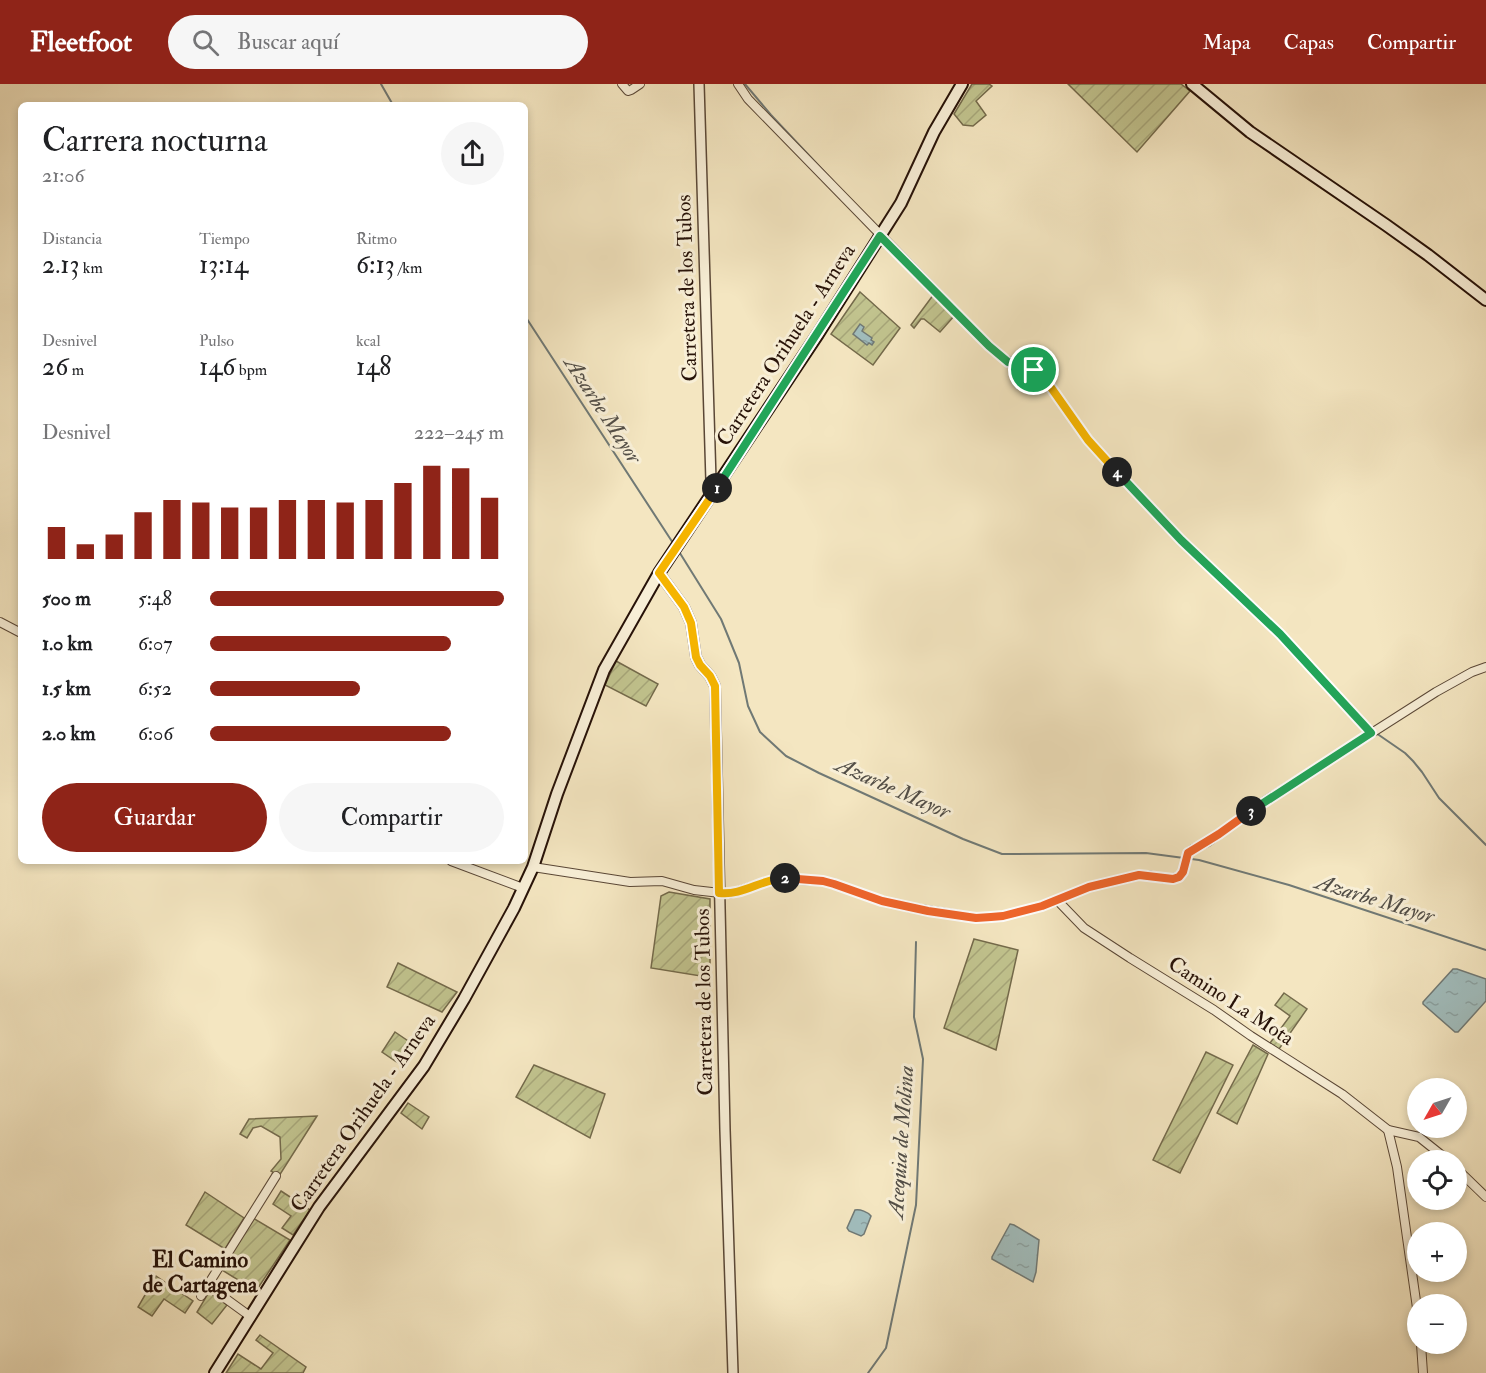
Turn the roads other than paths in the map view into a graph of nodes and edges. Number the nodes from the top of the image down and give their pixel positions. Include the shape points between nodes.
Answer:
1 (622, 84) edge
2 (640, 84) edge
3 (699, 84) edge
4 (738, 84) edge
5 (962, 84) edge
6 (1192, 84) edge
7 (882, 234) junction
8 (1486, 300) edge
9 (715, 490) junction
10 (659, 573) junction
11 (0, 622) edge
12 (18, 631) edge
13 (1486, 667) edge
14 (1371, 733) junction
15 (459, 864) edge
16 (533, 867) junction
17 (523, 888) junction
18 (719, 893) junction
19 (1057, 900) junction
20 (1388, 1130) junction
21 (1435, 1150) edge
22 (276, 1176) dead end
23 (1467, 1179) edge
24 (1486, 1197) edge
25 (207, 1285) junction
26 (1415, 1294) edge
27 (201, 1296) dead end
28 (251, 1317) junction
29 (1422, 1354) edge
30 (215, 1373) edge
31 (733, 1373) edge
32 (1423, 1373) edge

1 - 2 street via 628,91
3 - 9 street, Carretera de los Tubos via 711,481
4 - 7 street via 748,99
5 - 7 main road, Carretera Orihuela - Arneva
6 - 8 main road via 1250,132 1386,225
7 - 9 main road, Carretera Orihuela - Arneva
7 - 14 street via 989,346 1008,362 1034,370 1045,379 1088,440 1181,540 1280,634
9 - 10 main road, Carretera Orihuela - Arneva
10 - 16 main road, Carretera Orihuela - Arneva via 604,670
10 - 18 street, Carretera de los Tubos via 684,607 691,623 696,657 715,686
11 - 12 street
13 - 14 street via 1454,681
14 - 19 street via 1188,853 1179,877 1139,875 1089,887
15 - 17 street
16 - 17 main road, Carretera Orihuela - Arneva
16 - 18 street via 630,882 662,881
17 - 28 main road, Carretera Orihuela - Arneva via 424,1066 319,1208
18 - 19 street via 738,892 776,879 823,881 882,901 976,918 1003,916
18 - 31 street, Carretera de los Tubos
19 - 20 street, Camino La Mota via 1084,928 1342,1094
20 - 21 street via 1419,1137
20 - 26 street
22 - 25 street
23 - 24 street
25 - 27 street
25 - 28 street
28 - 30 main road, Carretera Orihuela - Arneva
29 - 32 street

